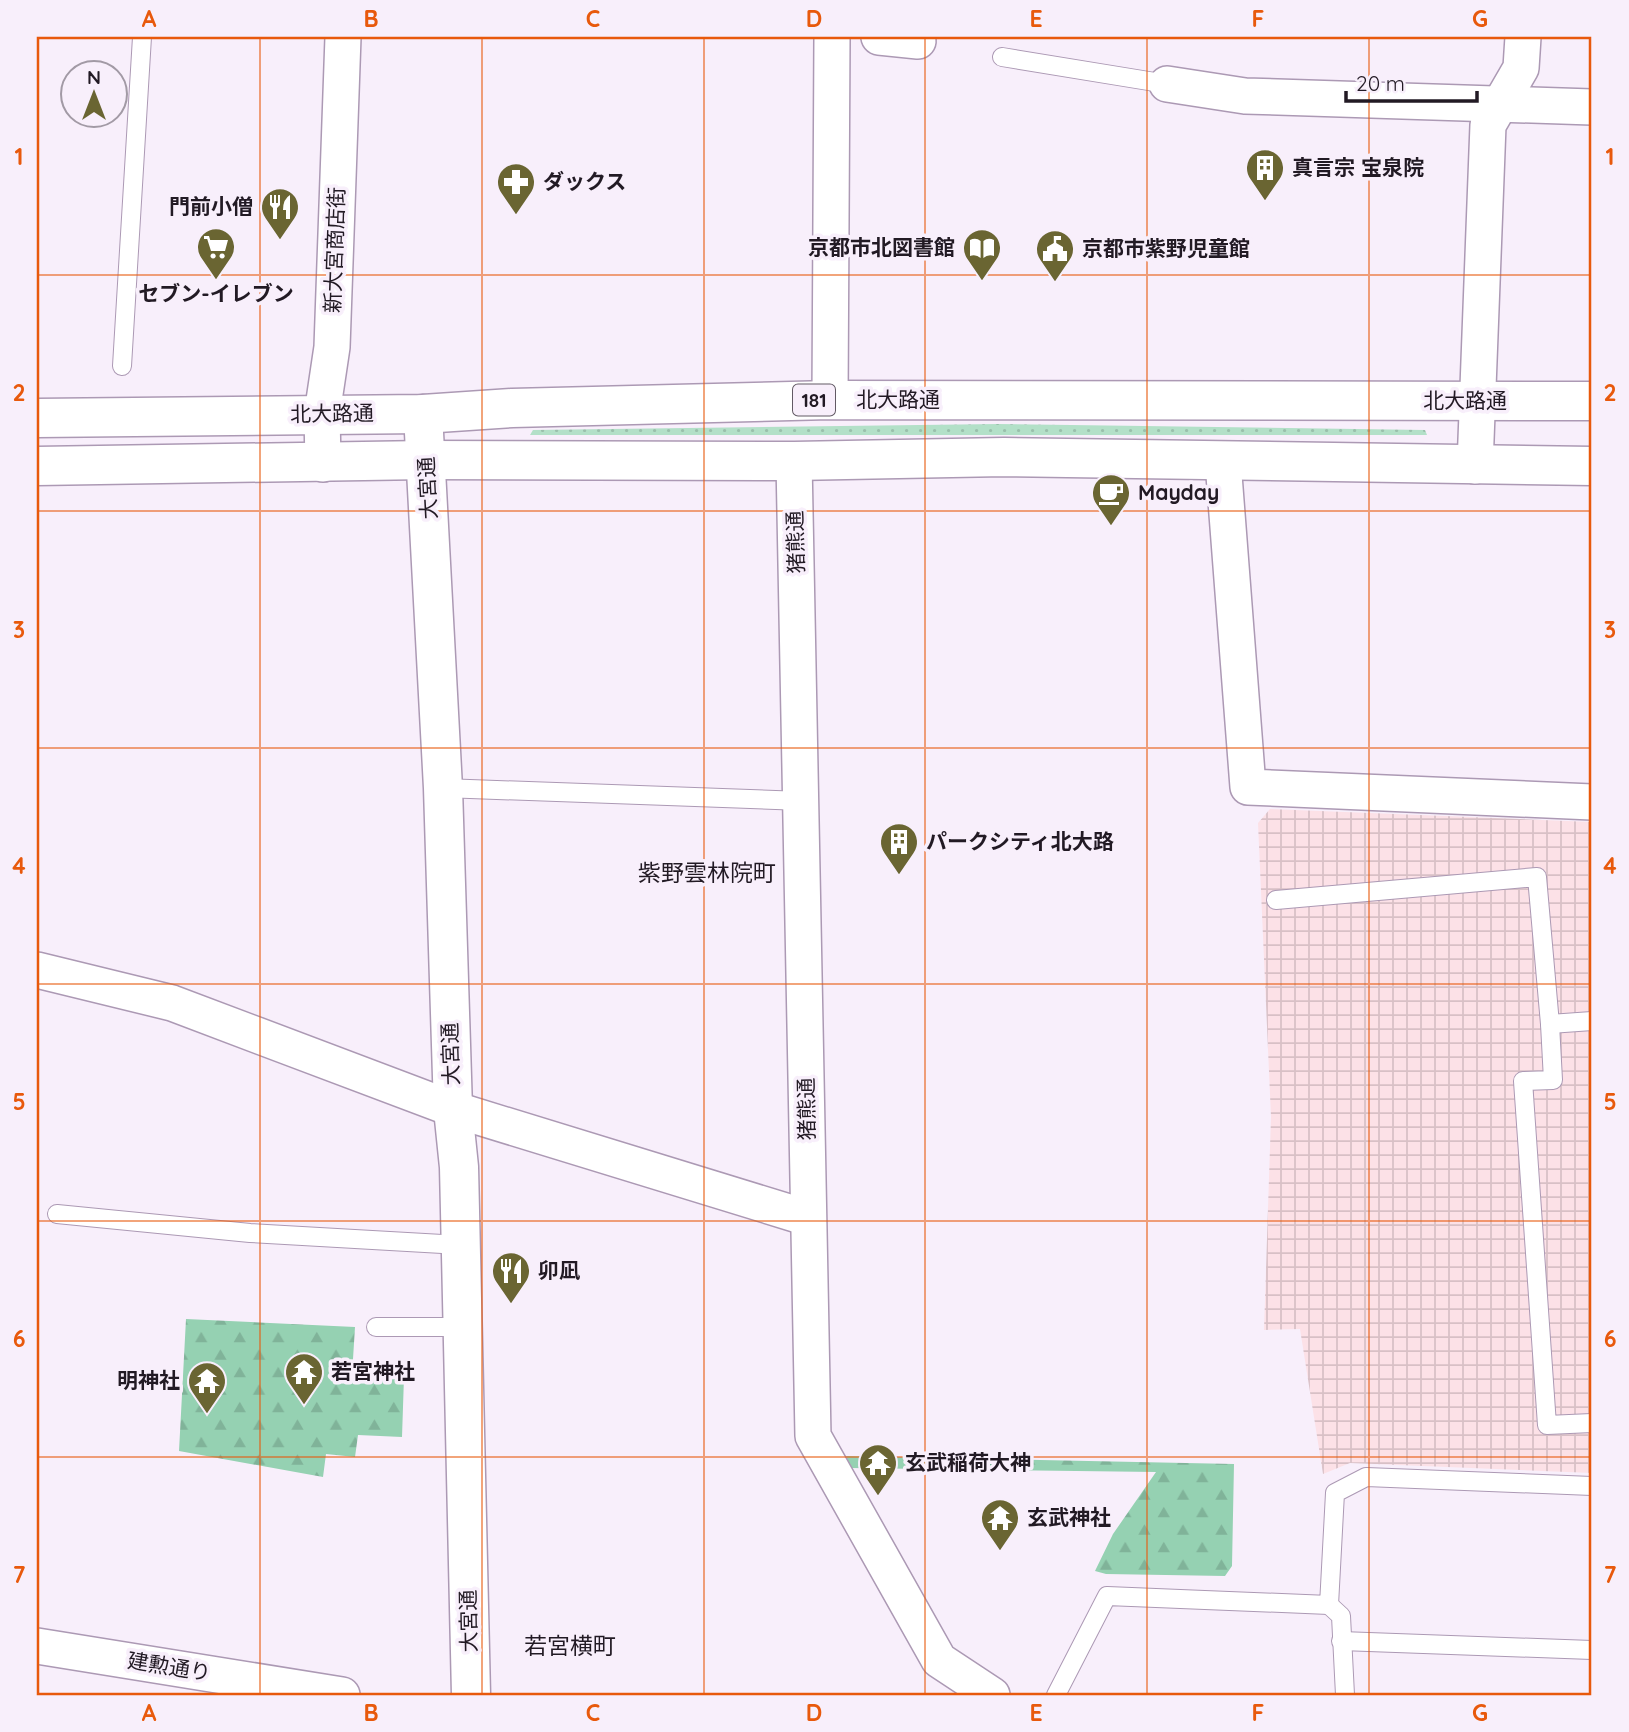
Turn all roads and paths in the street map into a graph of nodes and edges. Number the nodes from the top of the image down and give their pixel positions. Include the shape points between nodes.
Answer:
1 (142, 37) edge
2 (343, 37) edge
3 (832, 37) edge
4 (879, 37) edge
5 (1523, 37) edge
6 (918, 39) edge
7 (1002, 57) dead end
8 (1167, 84) joint
9 (1500, 104) junction
10 (1592, 107) edge
11 (122, 366) dead end
12 (830, 400) junction
13 (1475, 401) junction
14 (1592, 401) edge
15 (322, 414) junction
16 (424, 414) junction
17 (37, 418) edge
18 (426, 460) junction
19 (794, 461) junction
20 (1223, 462) junction
21 (323, 464) junction
22 (1475, 466) junction
23 (37, 467) edge
24 (1592, 467) edge
25 (443, 788) junction
26 (803, 801) junction
27 (1592, 802) edge
28 (1276, 900) dead end
29 (37, 970) edge
30 (1592, 1021) edge
31 (1550, 1024) junction
32 (453, 1110) junction
33 (57, 1214) dead end
34 (808, 1218) junction
35 (460, 1245) junction
36 (376, 1327) dead end
37 (462, 1327) junction
38 (1592, 1423) edge
39 (1592, 1486) edge
40 (1329, 1605) junction
41 (1341, 1641) junction
42 (37, 1646) edge
43 (1592, 1650) edge
44 (342, 1695) edge
45 (471, 1695) edge
46 (992, 1695) edge
47 (1056, 1695) edge
48 (1345, 1695) edge

1 - 11 lane
2 - 15 street, 新大宮商店街 via 332,347
3 - 12 street
4 - 6 street
5 - 9 street via 1521,68
7 - 8 lane
8 - 9 street via 1245,96
9 - 10 street
9 - 13 street via 1488,125
12 - 13 main road, 北大路通 / 181
12 - 16 main road, 北大路通 / 181
13 - 14 main road, 北大路通 / 181
13 - 22 street
15 - 16 main road, 北大路通 / 181
15 - 17 main road, 北大路通 / 181
15 - 21 street, 新大宮商店街
16 - 18 main road, 大宮通
18 - 19 main road
18 - 21 main road
18 - 25 main road, 大宮通
19 - 20 main road via 1004,457
19 - 26 street, 猪熊通
20 - 22 main road
20 - 27 street via 1248,787
21 - 23 main road
22 - 24 main road
25 - 26 lane
25 - 32 main road, 大宮通
26 - 34 street, 猪熊通
28 - 31 lane via 1537,877
29 - 32 street via 172,1003
30 - 31 lane
31 - 38 lane via 1553,1080 1523,1081 1547,1425
32 - 34 street
32 - 35 main road, 大宮通
33 - 35 lane via 250,1233
34 - 46 street, 猪熊通 via 813,1436 939,1660
35 - 37 main road, 大宮通
36 - 37 lane
37 - 45 main road, 大宮通
39 - 40 lane via 1366,1477 1335,1493
40 - 41 lane via 1341,1616
40 - 47 lane via 1107,1596
41 - 43 lane
41 - 48 lane
42 - 44 street, 建勲通り

